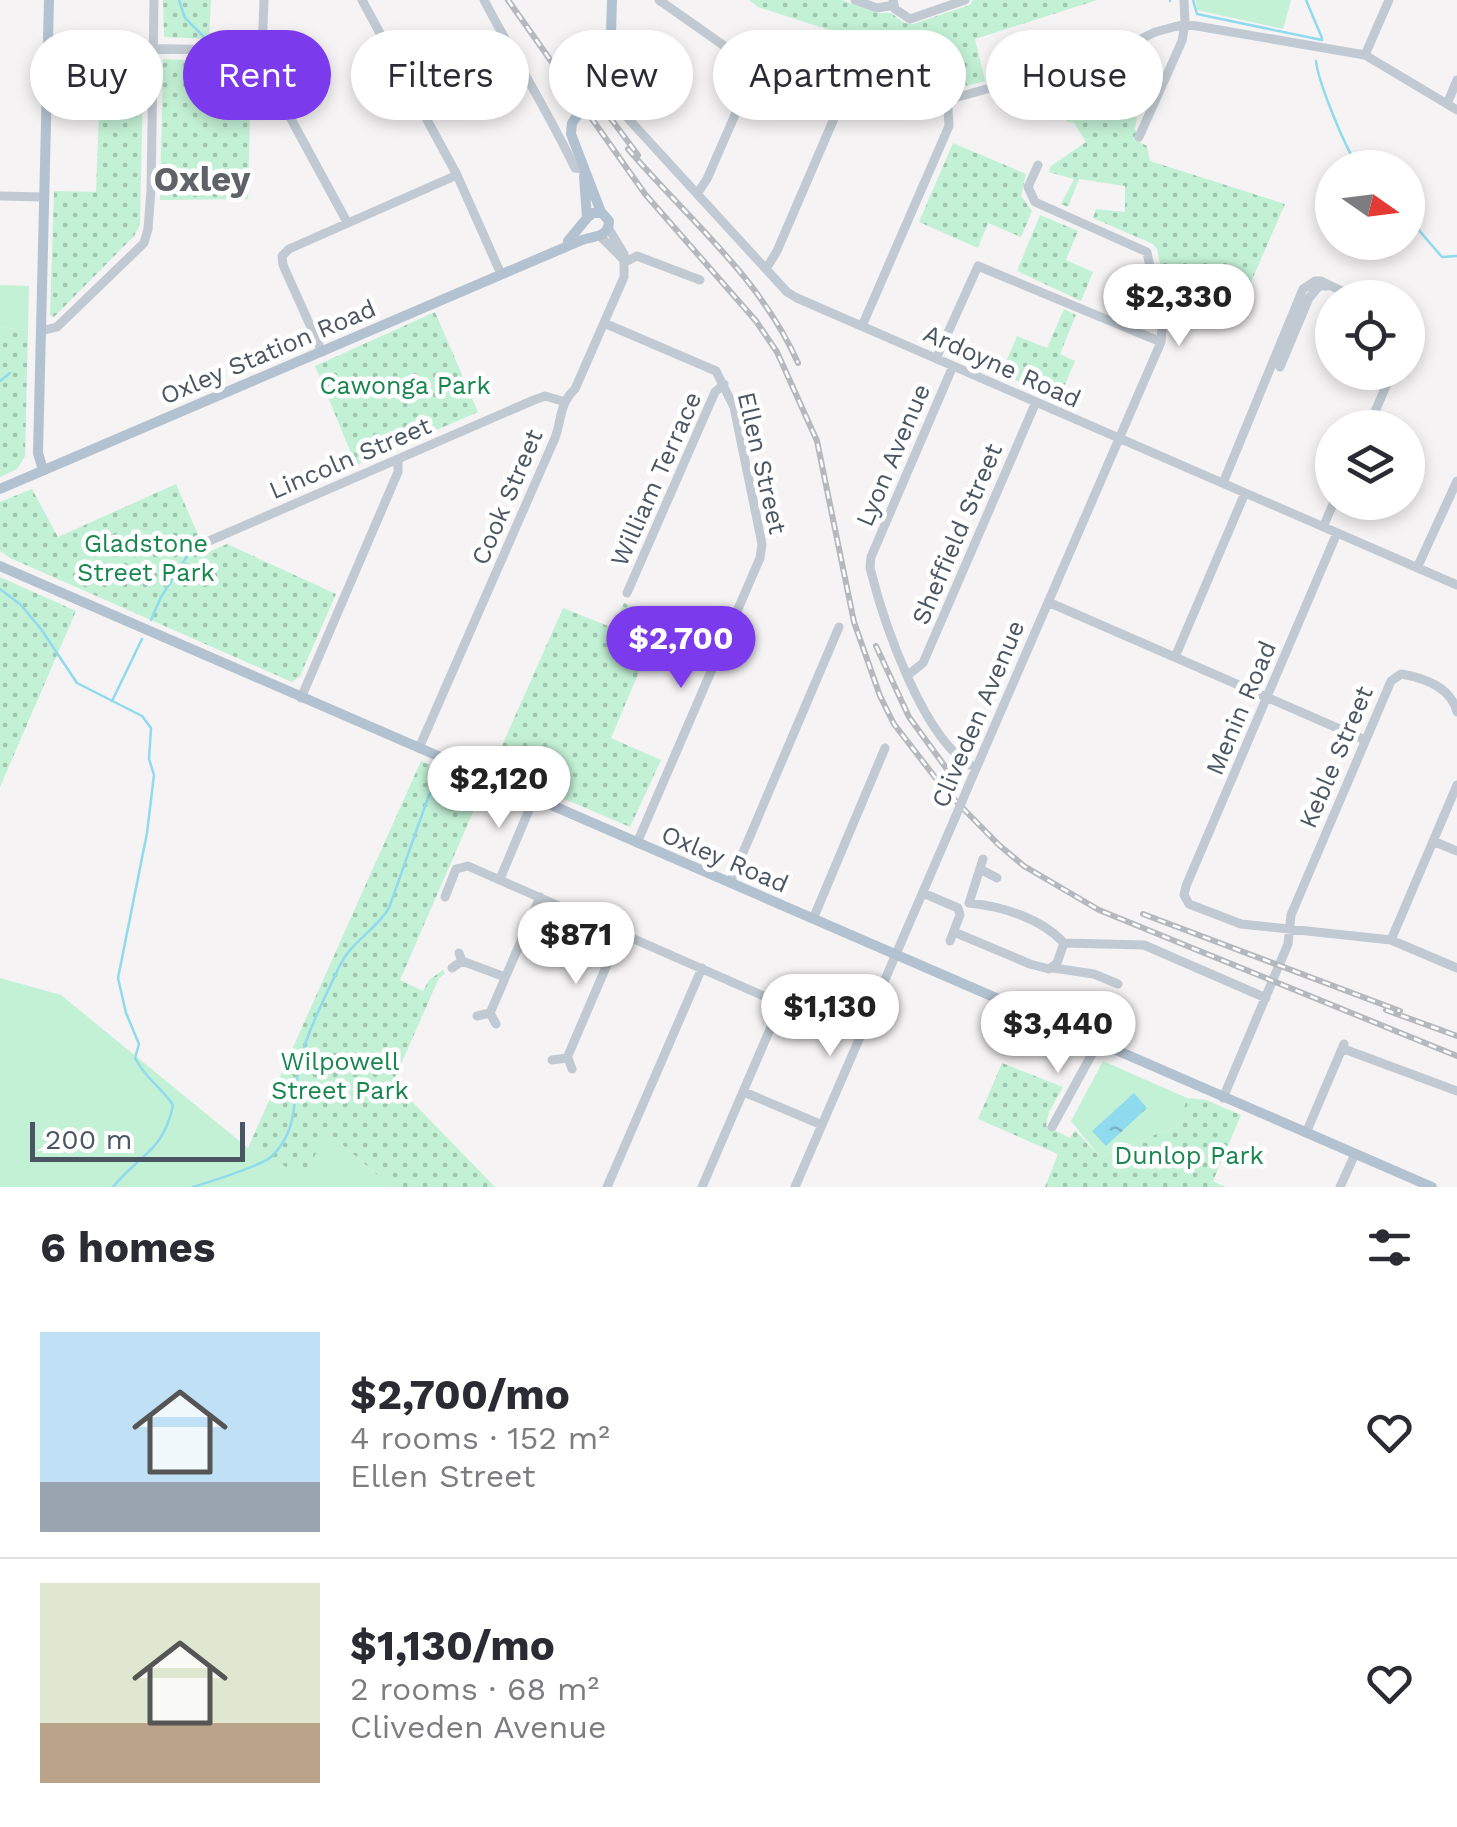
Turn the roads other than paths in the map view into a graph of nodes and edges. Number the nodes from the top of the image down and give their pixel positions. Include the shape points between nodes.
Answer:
1 (49, 0) edge
2 (154, 0) edge
3 (264, 0) edge
4 (362, 0) edge
5 (484, 0) edge
6 (612, 0) edge
7 (659, 0) edge
8 (855, 0) edge
9 (965, 0) edge
10 (1184, 0) edge
11 (1389, 0) edge
12 (894, 2) edge
13 (1186, 24) junction
14 (48, 30) edge
15 (154, 30) edge
16 (263, 30) edge
17 (611, 30) edge
18 (713, 40) edge
19 (1365, 55) junction
20 (1457, 80) edge
21 (966, 93) edge
22 (1446, 104) junction
23 (1457, 110) edge
24 (46, 120) edge
25 (152, 120) edge
26 (292, 120) edge
27 (574, 120) edge
28 (630, 120) edge
29 (733, 120) edge
30 (833, 120) edge
31 (949, 120) edge
32 (1140, 138) dead end
33 (1038, 165) dead end
34 (584, 169) junction
35 (457, 176) junction
36 (697, 194) junction
37 (0, 196) edge
38 (44, 197) junction
39 (601, 212) junction
40 (586, 220) junction
41 (348, 222) junction
42 (601, 234) junction
43 (551, 252) junction
44 (625, 262) junction
45 (766, 269) junction
46 (501, 274) junction
47 (700, 280) dead end
48 (1315, 281) edge
49 (604, 324) junction
50 (862, 326) junction
51 (41, 331) junction
52 (1160, 342) junction
53 (1283, 347) junction
54 (322, 352) junction
55 (936, 359) junction
56 (953, 366) junction
57 (1280, 367) dead end
58 (724, 384) junction
59 (562, 402) junction
60 (1036, 402) junction
61 (1119, 439) junction
62 (398, 460) junction
63 (43, 470) junction
64 (1457, 481) edge
65 (1223, 483) junction
66 (0, 488) edge
67 (1245, 493) junction
68 (1326, 520) edge
69 (1323, 527) junction
70 (1337, 533) junction
71 (209, 541) dead end
72 (1, 564) edge
73 (1418, 568) junction
74 (1457, 585) edge
75 (628, 593) dead end
76 (1048, 602) junction
77 (840, 627) dead end
78 (1174, 657) junction
79 (908, 675) junction
80 (1268, 697) junction
81 (301, 698) junction
82 (1457, 712) edge
83 (1364, 740) junction
84 (419, 748) junction
85 (885, 748) dead end
86 (976, 768) junction
87 (1457, 784) edge
88 (534, 798) junction
89 (1433, 841) junction
90 (637, 842) junction
91 (1457, 851) edge
92 (997, 878) dead end
93 (500, 880) junction
94 (730, 882) junction
95 (924, 893) junction
96 (444, 897) dead end
97 (540, 898) junction
98 (969, 904) junction
99 (958, 908) junction
100 (812, 919) junction
101 (1289, 929) junction
102 (621, 932) junction
103 (1392, 940) junction
104 (1064, 942) junction
105 (896, 955) junction
106 (452, 968) dead end
107 (702, 968) junction
108 (1052, 968) junction
109 (1457, 968) edge
110 (506, 978) junction
111 (1118, 984) dead end
112 (1266, 998) junction
113 (490, 1013) junction
114 (477, 1016) dead end
115 (496, 1024) dead end
116 (1098, 1043) junction
117 (567, 1058) junction
118 (552, 1060) dead end
119 (572, 1068) dead end
120 (1457, 1091) edge
121 (744, 1092) junction
122 (1223, 1098) junction
123 (822, 1125) junction
124 (1052, 1127) dead end
125 (1306, 1133) junction
126 (1355, 1154) junction
127 (607, 1187) edge
128 (702, 1187) edge
129 (795, 1187) edge
130 (1340, 1187) edge
131 (1432, 1187) edge

1 - 14 main road
2 - 15 street
3 - 16 street
4 - 35 street
5 - 34 street via 575,168
6 - 17 main road
7 - 18 street
8 - 12 street via 876,8
9 - 12 street via 910,19
10 - 13 street
11 - 19 street
13 - 19 street
13 - 21 street via 1110,54
13 - 32 street
19 - 22 street
20 - 22 street
22 - 23 street
24 - 38 main road
25 - 51 street via 144,243 57,327
26 - 41 street
27 - 34 main road, bridge via 571,134
28 - 36 street, Ardoyne Road
29 - 36 street
30 - 45 street
31 - 50 street
33 - 52 street, Cliveden Avenue via 1028,187 1035,202 1148,252
34 - 39 main road
34 - 40 main road
35 - 41 street
35 - 46 street
36 - 45 street, Ardoyne Road
37 - 38 street
38 - 51 main road
39 - 40 main road
39 - 42 main road via 609,221
40 - 42 main road via 589,232
40 - 43 main road, Oxley Station Road
41 - 54 street via 282,256
42 - 43 main road, Oxley Station Road
42 - 44 street via 622,247
43 - 46 main road, Oxley Station Road
44 - 47 street via 637,256
44 - 49 street, Cook Street
45 - 50 street, Ardoyne Road via 796,298
46 - 54 main road, Oxley Station Road
48 - 53 street via 1303,289
49 - 58 street, Ellen Street via 712,368
49 - 59 street, Cook Street
50 - 55 street, Ardoyne Road
51 - 63 main road
52 - 55 street via 980,266
52 - 61 street, Cliveden Avenue
53 - 57 street
53 - 65 street
54 - 63 main road, Oxley Station Road
55 - 56 street, Ardoyne Road
56 - 60 street, Ardoyne Road
56 - 79 street, Lyon Avenue via 870,556 884,621
58 - 75 street, William Terrace
58 - 90 street, Ellen Street via 734,407 760,558
59 - 62 street, Lincoln Street via 544,396
59 - 84 street, Cook Street via 555,438
60 - 61 street, Ardoyne Road
60 - 79 street, Sheffield Street via 924,663
61 - 65 street, Ardoyne Road
61 - 76 street, Cliveden Avenue
62 - 71 street, Lincoln Street
62 - 81 street
63 - 66 main road, Oxley Station Road
64 - 73 street
65 - 67 street, Ardoyne Road
67 - 69 street, Ardoyne Road
67 - 78 street
68 - 69 street
69 - 70 street, Ardoyne Road
70 - 73 street, Ardoyne Road
70 - 80 street, Menin Road
72 - 81 main road, Oxley Road
73 - 74 street, Ardoyne Road
76 - 78 street
76 - 86 street, Cliveden Avenue
77 - 94 street
78 - 80 street
79 - 86 street, Lyon Avenue via 936,726
80 - 83 street
80 - 101 street, Menin Road via 1185,899 1225,920
81 - 84 main road, Oxley Road
82 - 83 street, Keble Street via 1448,692 1396,676
83 - 101 street, Keble Street
84 - 88 main road, Oxley Road
85 - 100 street
86 - 95 street, Cliveden Avenue, bridge
87 - 89 street
88 - 90 main road, Oxley Road
88 - 93 street
89 - 91 street
89 - 103 street
90 - 94 main road, Oxley Road
92 - 98 street via 982,864
93 - 96 street via 462,866
93 - 97 street
94 - 100 main road, Oxley Road
95 - 99 street
95 - 105 street, Cliveden Avenue
97 - 102 street
97 - 110 street
98 - 99 street
98 - 104 street via 1006,908
99 - 108 street via 952,936
100 - 105 main road, Oxley Road
101 - 103 street
101 - 112 street, Keble Street
102 - 107 street
102 - 117 street
103 - 109 street
104 - 108 street
104 - 112 street via 1144,946
105 - 116 main road, Oxley Road
105 - 123 street, Cliveden Avenue
106 - 110 street via 460,957
107 - 121 street via 778,1006
107 - 127 street
108 - 111 street
110 - 113 street
112 - 122 street, Keble Street
113 - 114 street
113 - 115 street
116 - 122 main road, Oxley Road
116 - 124 street
117 - 118 street
117 - 119 street
120 - 125 street via 1344,1046
121 - 123 street
121 - 128 street
122 - 125 main road, Oxley Road
123 - 129 street, Cliveden Avenue
125 - 126 main road, Oxley Road
126 - 130 street
126 - 131 main road, Oxley Road

